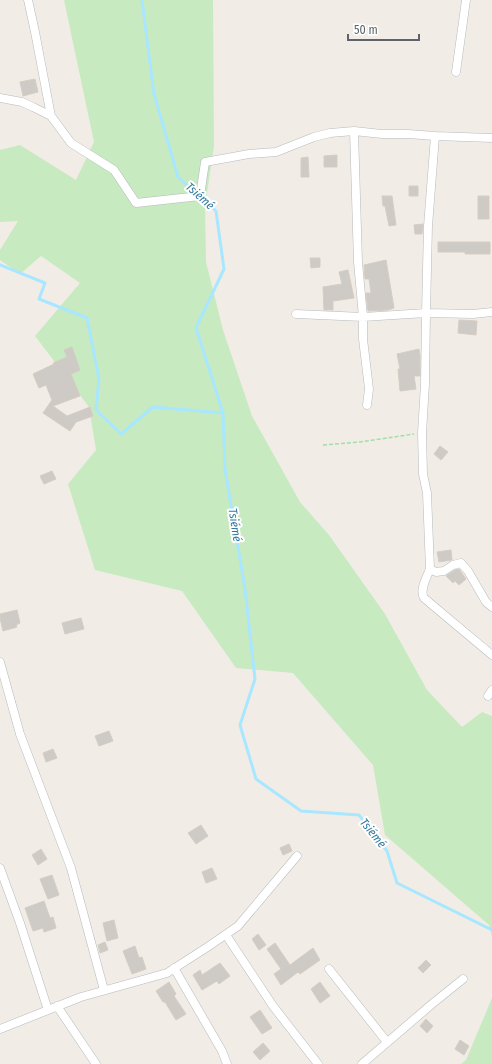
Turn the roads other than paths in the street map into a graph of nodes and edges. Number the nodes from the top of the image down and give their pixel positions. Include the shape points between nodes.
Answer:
1 (28, 0) edge
2 (466, 0) edge
3 (456, 72) dead end
4 (0, 98) edge
5 (50, 116) junction
6 (354, 131) junction
7 (435, 136) junction
8 (492, 138) edge
9 (492, 312) edge
10 (426, 313) junction
11 (296, 314) dead end
12 (362, 317) junction
13 (367, 404) dead end
14 (430, 569) junction
15 (492, 607) edge
16 (492, 655) edge
17 (0, 662) edge
18 (297, 856) dead end
19 (0, 868) edge
20 (226, 935) junction
21 (174, 968) junction
22 (329, 969) dead end
23 (463, 979) dead end
24 (104, 990) junction
25 (57, 1006) junction
26 (48, 1010) junction
27 (0, 1029) edge
28 (387, 1042) junction
29 (96, 1064) edge
30 (227, 1064) edge
31 (318, 1064) edge
32 (362, 1064) edge

1 - 5 street
2 - 3 street
4 - 5 street via 22,102
5 - 6 street via 71,143 114,170 136,203 200,196 205,162 276,152 314,137
6 - 7 street
6 - 12 street
7 - 8 street
7 - 10 street via 428,226
9 - 10 street
10 - 12 street
10 - 14 street via 422,433
11 - 12 street
12 - 13 street via 369,389
14 - 15 street via 436,572 444,571 461,563 486,602
14 - 16 street via 422,590 424,598
17 - 24 street via 20,734 71,868
18 - 20 street via 238,926
19 - 26 street
20 - 21 street
20 - 31 street via 274,1006
21 - 24 street via 167,973
21 - 30 street
22 - 28 street
23 - 28 street
24 - 25 street
25 - 26 street
25 - 29 street
26 - 27 street
28 - 32 street

